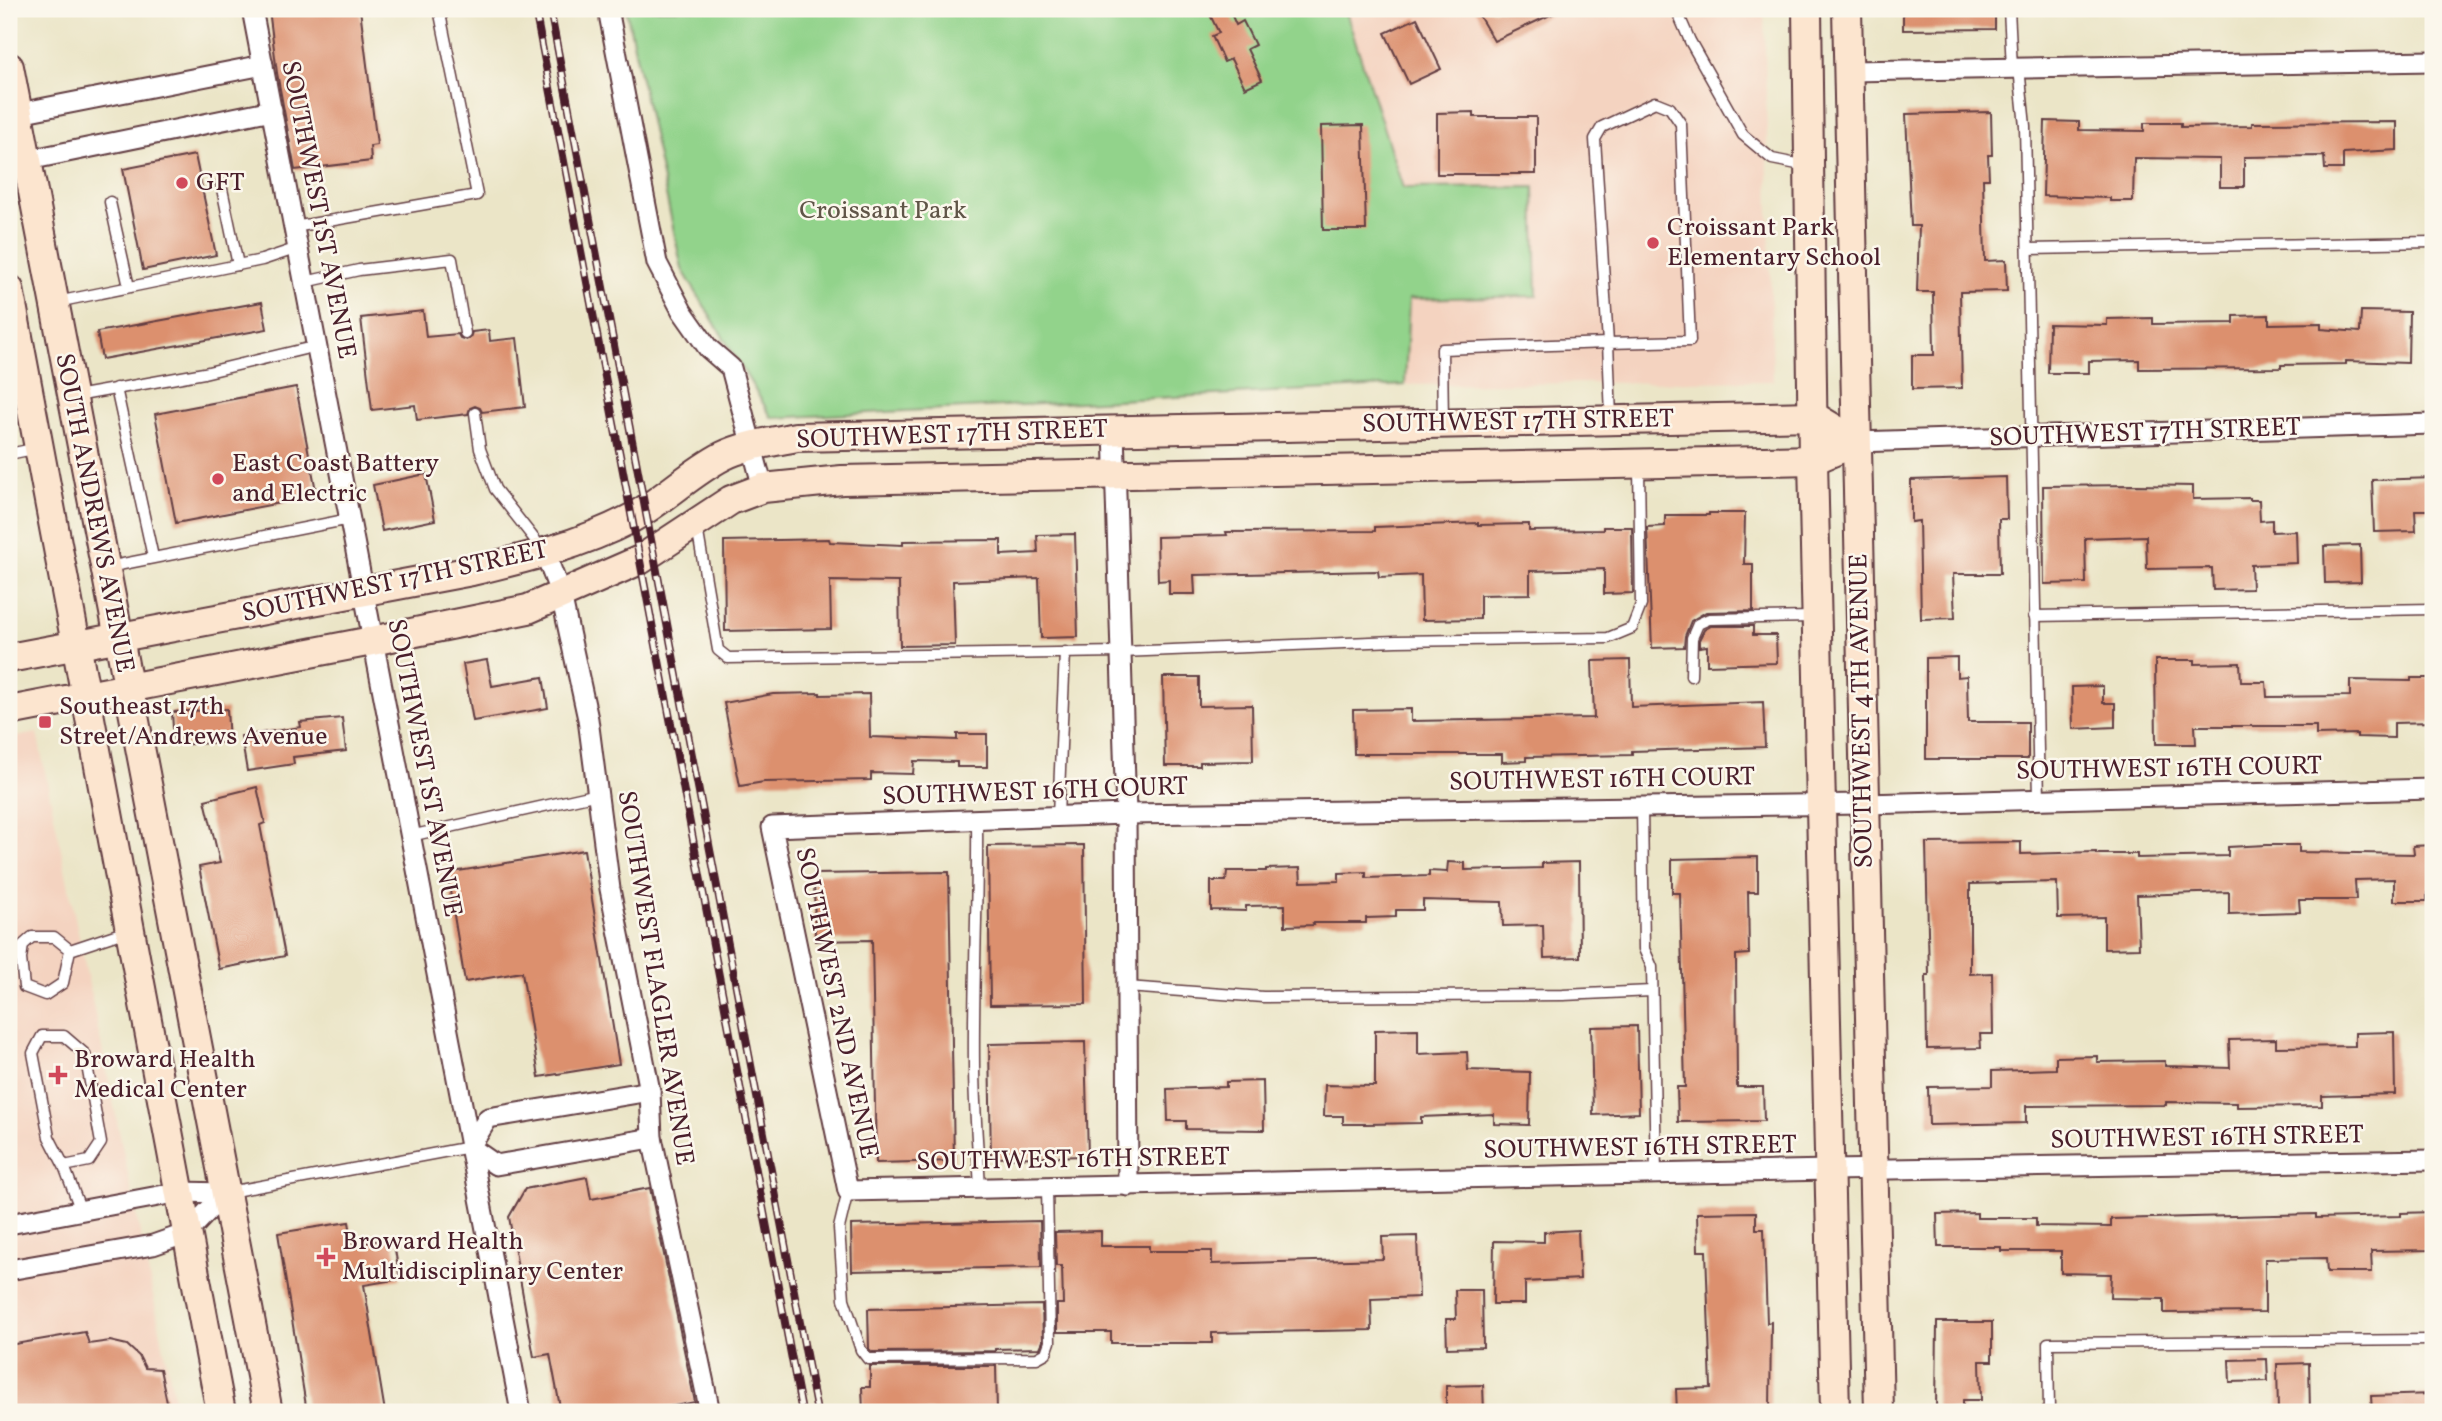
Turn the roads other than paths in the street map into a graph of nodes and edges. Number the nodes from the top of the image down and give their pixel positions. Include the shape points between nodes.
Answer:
1 (252, 9) edge
2 (439, 9) edge
3 (608, 9) edge
4 (1676, 9) edge
5 (1807, 9) edge
6 (1847, 9) edge
7 (2009, 9) edge
8 (2433, 61) edge
9 (263, 65) junction
10 (9, 67) edge
11 (2016, 68) junction
12 (1849, 71) junction
13 (272, 110) junction
14 (13, 114) edge
15 (18, 162) edge
16 (1810, 167) junction
17 (220, 184) dead end
18 (110, 202) dead end
19 (294, 227) junction
20 (2433, 242) edge
21 (298, 248) junction
22 (2028, 249) junction
23 (238, 265) junction
24 (305, 282) junction
25 (129, 287) junction
26 (9, 289) edge
27 (54, 303) junction
28 (464, 333) dead end
29 (1608, 343) junction
30 (317, 346) junction
31 (116, 388) junction
32 (72, 397) junction
33 (475, 413) dead end
34 (1813, 416) junction
35 (1611, 420) junction
36 (1443, 423) junction
37 (2433, 425) edge
38 (1114, 430) junction
39 (2032, 437) junction
40 (1856, 442) junction
41 (752, 446) junction
42 (39, 448) junction
43 (9, 454) edge
44 (1813, 460) junction
45 (1639, 465) junction
46 (1117, 476) junction
47 (764, 488) junction
48 (350, 519) junction
49 (696, 523) junction
50 (545, 553) junction
51 (153, 557) junction
52 (104, 568) junction
53 (364, 591) junction
54 (561, 595) junction
55 (2433, 609) edge
56 (2034, 616) junction
57 (1818, 617) junction
58 (118, 639) junction
59 (372, 641) junction
60 (78, 645) junction
61 (1065, 652) junction
62 (1121, 652) junction
63 (9, 658) edge
64 (1691, 676) dead end
65 (127, 689) junction
66 (86, 697) junction
67 (9, 711) edge
68 (2433, 789) edge
69 (598, 794) junction
70 (2039, 799) junction
71 (1823, 804) junction
72 (1865, 804) junction
73 (1642, 806) junction
74 (1126, 814) junction
75 (1058, 816) junction
76 (977, 819) junction
77 (772, 827) joint
78 (410, 836) junction
79 (131, 930) junction
80 (70, 950) junction
81 (1127, 987) junction
82 (1652, 991) junction
83 (650, 1091) junction
84 (652, 1138) junction
85 (470, 1147) junction
86 (2433, 1160) edge
87 (64, 1166) junction
88 (1872, 1169) junction
89 (1830, 1170) junction
90 (1656, 1174) junction
91 (1128, 1186) junction
92 (1047, 1187) junction
93 (980, 1189) junction
94 (848, 1191) junction
95 (180, 1192) junction
96 (225, 1192) junction
97 (81, 1211) junction
98 (9, 1224) edge
99 (187, 1233) junction
100 (9, 1270) edge
101 (2433, 1340) edge
102 (221, 1412) edge
103 (268, 1412) edge
104 (521, 1412) edge
105 (710, 1412) edge
106 (1835, 1412) edge
107 (1879, 1412) edge
108 (2049, 1412) edge

1 - 9 street, SOUTHWEST 1ST AVENUE
2 - 19 lane via 477,195
3 - 41 street via 657,263 708,348 731,368
4 - 16 lane via 1743,135 1772,159
5 - 16 main road, SOUTHWEST 4TH AVENUE
6 - 12 main road, SOUTHWEST 4TH AVENUE
7 - 11 lane
8 - 11 street
9 - 13 street, SOUTHWEST 1ST AVENUE
9 - 14 street
10 - 14 main road, SOUTH ANDREWS AVENUE
11 - 12 street
11 - 22 lane via 2025,126
12 - 40 main road, SOUTHWEST 4TH AVENUE
13 - 15 street
13 - 19 street, SOUTHWEST 1ST AVENUE
14 - 15 main road, SOUTH ANDREWS AVENUE
15 - 27 main road, SOUTH ANDREWS AVENUE
16 - 34 main road, SOUTHWEST 4TH AVENUE
17 - 23 lane
18 - 25 lane
19 - 21 street, SOUTHWEST 1ST AVENUE
20 - 22 lane
21 - 23 lane
21 - 24 street, SOUTHWEST 1ST AVENUE
22 - 39 lane
23 - 25 lane
24 - 28 lane via 452,258
24 - 30 street, SOUTHWEST 1ST AVENUE
25 - 27 lane
26 - 42 main road, SOUTH ANDREWS AVENUE
27 - 32 main road, SOUTH ANDREWS AVENUE
29 - 29 lane via 1690,341 1681,124 1670,108 1655,102 1602,127 1595,139
29 - 35 lane
29 - 36 lane via 1442,349
30 - 31 lane
30 - 48 street, SOUTHWEST 1ST AVENUE
31 - 32 lane
31 - 51 lane
32 - 52 main road, SOUTH ANDREWS AVENUE
33 - 50 lane via 480,449 495,489
34 - 35 main road, SOUTHWEST 17TH STREET
34 - 40 main road
34 - 44 main road, SOUTHWEST 4TH AVENUE
35 - 36 main road, SOUTHWEST 17TH STREET
36 - 38 main road, SOUTHWEST 17TH STREET
37 - 39 street, SOUTHWEST 17TH STREET
38 - 41 main road, SOUTHWEST 17TH STREET via 796,437
38 - 46 street
39 - 40 street, SOUTHWEST 17TH STREET
39 - 56 lane
40 - 44 main road, SOUTHWEST 17TH STREET
40 - 72 main road, SOUTHWEST 4TH AVENUE
41 - 47 street
41 - 50 main road, SOUTHWEST 17TH STREET via 724,455 632,518
42 - 43 lane
42 - 60 main road, SOUTH ANDREWS AVENUE
44 - 45 main road, SOUTHWEST 17TH STREET
44 - 57 main road, SOUTHWEST 4TH AVENUE
45 - 46 main road, SOUTHWEST 17TH STREET
45 - 62 lane via 1641,605 1632,628 1608,638 1396,640
46 - 47 main road, SOUTHWEST 17TH STREET via 842,480
46 - 62 street
47 - 49 main road, SOUTHWEST 17TH STREET via 731,500
48 - 51 lane
48 - 53 street, SOUTHWEST 1ST AVENUE
49 - 54 main road, SOUTHWEST 17TH STREET via 640,560
49 - 61 lane via 719,650 729,657
50 - 53 main road, SOUTHWEST 17TH STREET
50 - 54 street, SOUTHWEST FLAGLER AVENUE
51 - 52 lane
52 - 58 main road, SOUTH ANDREWS AVENUE
53 - 58 main road, SOUTHWEST 17TH STREET
53 - 59 street, SOUTHWEST 1ST AVENUE
54 - 59 main road, SOUTHWEST 17TH STREET via 528,608
54 - 69 street, SOUTHWEST FLAGLER AVENUE via 588,719
55 - 56 lane
56 - 70 lane
57 - 64 lane via 1709,619 1698,624 1692,638
57 - 71 main road, SOUTHWEST 4TH AVENUE
58 - 60 main road, SOUTHWEST 17TH STREET
58 - 65 main road, SOUTH ANDREWS AVENUE
59 - 65 main road, SOUTHWEST 17TH STREET
59 - 78 street, SOUTHWEST 1ST AVENUE
60 - 63 main road, SOUTHWEST 17TH STREET
60 - 66 main road, SOUTH ANDREWS AVENUE
61 - 62 lane
61 - 75 lane
62 - 74 street
65 - 66 main road, SOUTHWEST 17TH STREET
65 - 96 main road, SOUTH ANDREWS AVENUE
66 - 67 main road, SOUTHWEST 17TH STREET
66 - 79 main road, SOUTH ANDREWS AVENUE
68 - 70 street, SOUTHWEST 16TH COURT
69 - 78 lane
69 - 83 street, SOUTHWEST FLAGLER AVENUE via 610,889
70 - 72 street, SOUTHWEST 16TH COURT
71 - 72 street, SOUTHWEST 16TH COURT
71 - 73 street, SOUTHWEST 16TH COURT
71 - 89 main road, SOUTHWEST 4TH AVENUE
72 - 88 main road, SOUTHWEST 4TH AVENUE
73 - 74 street, SOUTHWEST 16TH COURT
73 - 82 lane via 1644,949 1652,967
74 - 75 street, SOUTHWEST 16TH COURT
74 - 81 street
75 - 76 street, SOUTHWEST 16TH COURT
76 - 77 street, SOUTHWEST 16TH COURT
76 - 93 lane via 974,1068
77 - 94 street, SOUTHWEST 2ND AVENUE
78 - 85 street, SOUTHWEST 1ST AVENUE
79 - 80 lane
79 - 95 main road, SOUTH ANDREWS AVENUE
80 - 80 lane via 63,983 45,995 24,987 23,945 32,937 54,937
81 - 82 lane via 1262,997
81 - 91 street
82 - 90 lane
83 - 84 street, SOUTHWEST FLAGLER AVENUE
83 - 85 street via 488,1118
84 - 85 street via 496,1165
84 - 105 street, SOUTHWEST FLAGLER AVENUE
85 - 96 lane
85 - 104 street, SOUTHWEST 1ST AVENUE
86 - 88 street, SOUTHWEST 16TH STREET
87 - 87 lane via 89,1161 101,1143 85,1054 64,1037 42,1037 33,1053 49,1137
87 - 97 lane
88 - 89 street, SOUTHWEST 16TH STREET
88 - 107 main road, SOUTHWEST 4TH AVENUE
89 - 90 street, SOUTHWEST 16TH STREET
89 - 106 main road, SOUTHWEST 4TH AVENUE
90 - 91 street, SOUTHWEST 16TH STREET
91 - 92 street, SOUTHWEST 16TH STREET
92 - 93 street, SOUTHWEST 16TH STREET
92 - 94 lane via 1050,1342 1046,1353 1037,1358 868,1359 844,1299 839,1228
93 - 94 street, SOUTHWEST 16TH STREET
95 - 96 street
95 - 97 street
95 - 99 main road, SOUTH ANDREWS AVENUE
96 - 99 street
96 - 103 main road, SOUTH ANDREWS AVENUE
97 - 98 street
99 - 100 street via 153,1245
99 - 102 main road, SOUTH ANDREWS AVENUE
101 - 108 lane via 2048,1343

